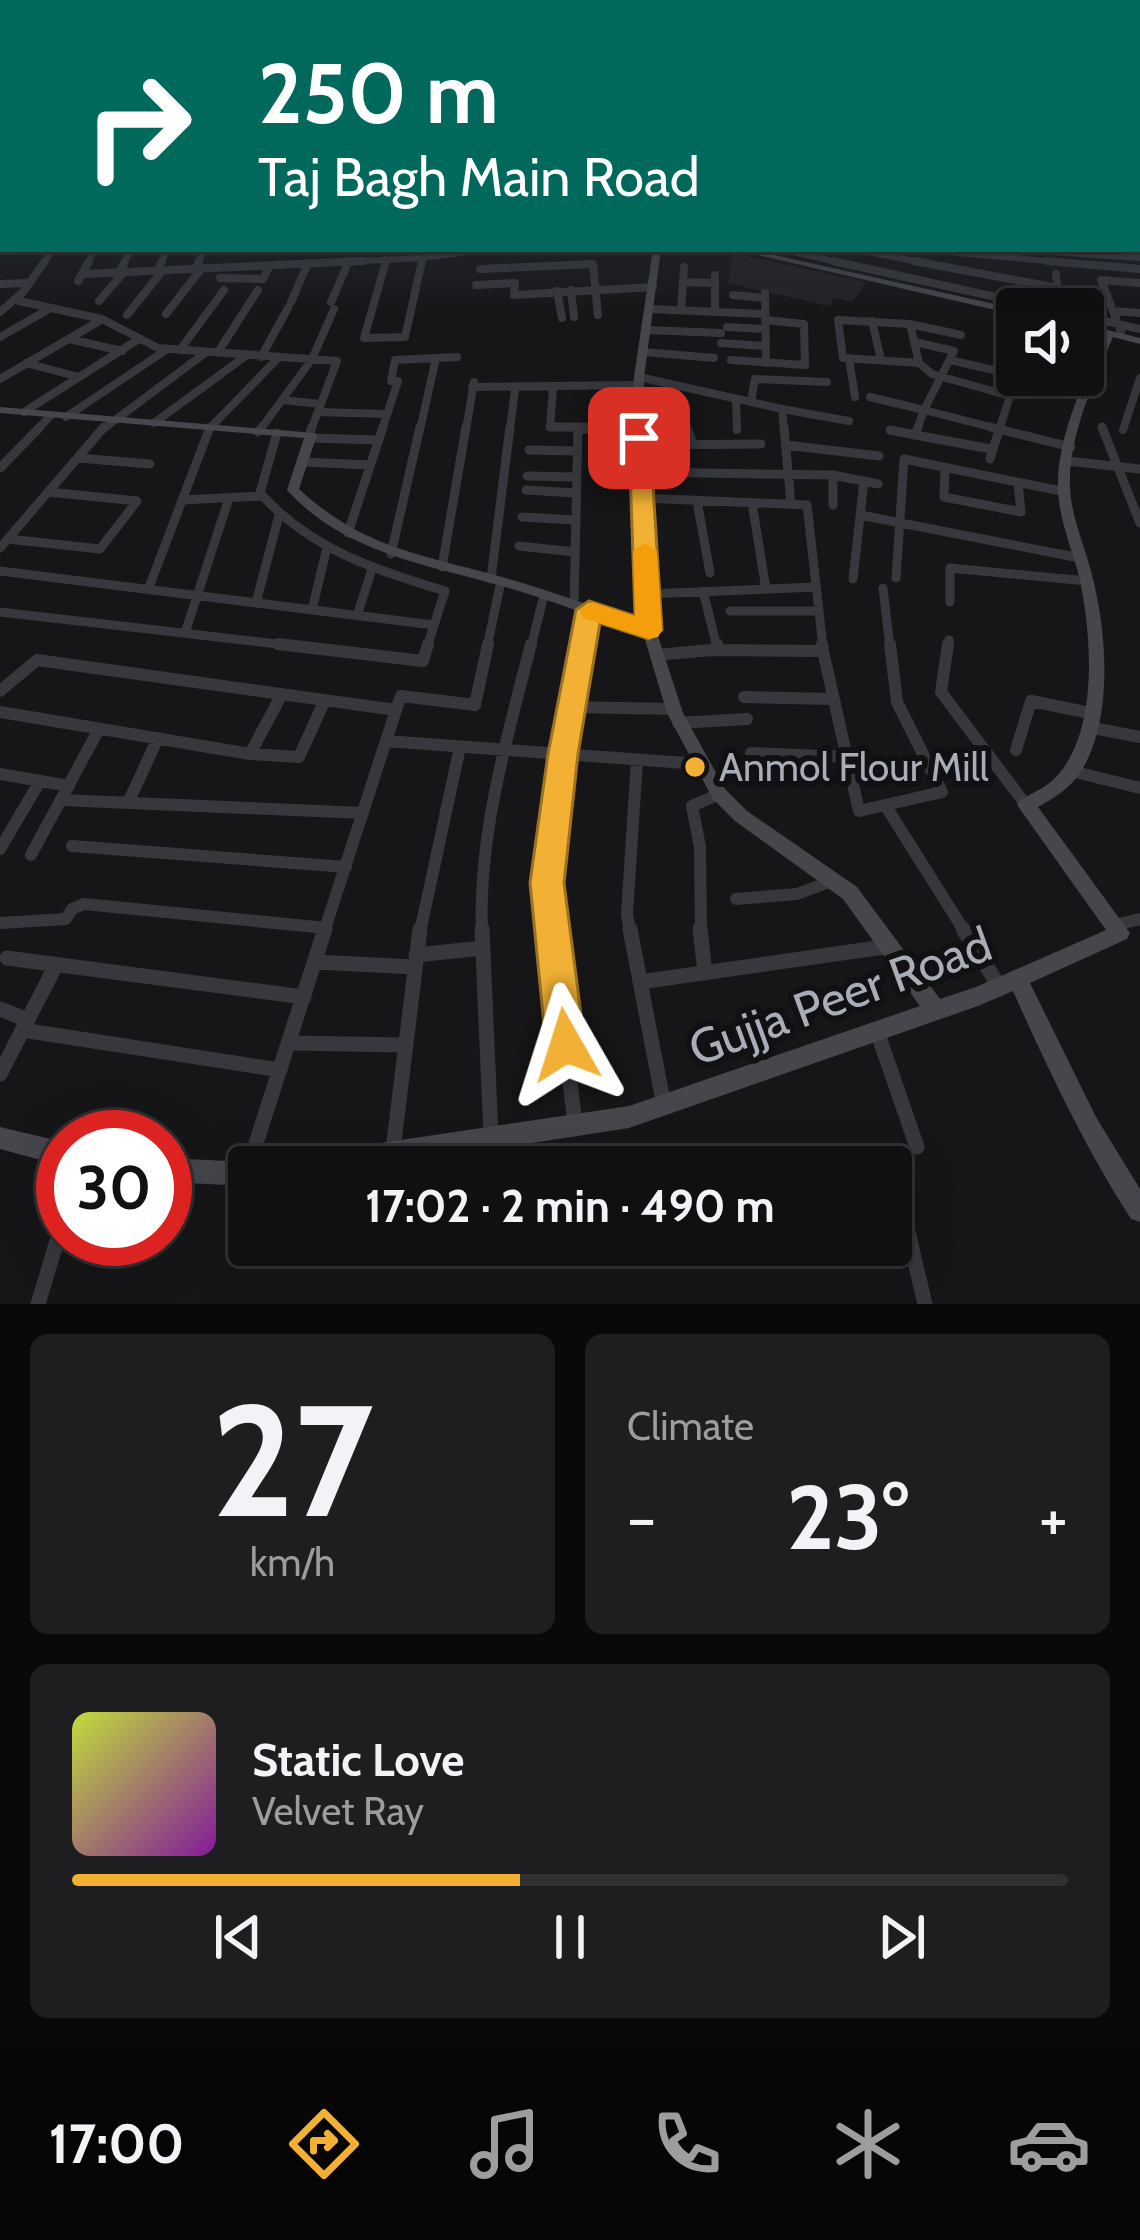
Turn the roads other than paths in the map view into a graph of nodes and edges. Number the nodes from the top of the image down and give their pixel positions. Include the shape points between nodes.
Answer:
1 (52, 252) edge
2 (94, 252) edge
3 (130, 252) edge
4 (167, 252) edge
5 (203, 252) edge
6 (236, 252) edge
7 (467, 252) edge
8 (657, 252) edge
9 (750, 252) edge
10 (868, 252) edge
11 (937, 252) edge
12 (1058, 252) edge
13 (994, 253) edge
14 (799, 254) edge
15 (960, 255) junction
16 (423, 258) junction
17 (1140, 258) edge
18 (386, 260) junction
19 (349, 261) junction
20 (308, 263) junction
21 (270, 265) junction
22 (575, 265) junction
23 (231, 267) junction
24 (547, 267) junction
25 (684, 267) dead end
26 (951, 267) junction
27 (199, 268) junction
28 (479, 269) dead end
29 (1140, 269) edge
30 (160, 270) junction
31 (122, 272) junction
32 (846, 272) junction
33 (985, 273) junction
34 (1056, 274) dead end
35 (220, 278) dead end
36 (683, 282) junction
37 (1140, 283) edge
38 (0, 284) edge
39 (26, 284) junction
40 (261, 284) junction
41 (476, 285) dead end
42 (931, 286) junction
43 (653, 287) junction
44 (1058, 288) joint
45 (594, 289) junction
46 (224, 290) dead end
47 (576, 290) junction
48 (552, 291) junction
49 (733, 295) dead end
50 (99, 301) dead end
51 (996, 301) edge
52 (19, 302) junction
53 (996, 303) edge
54 (51, 308) junction
55 (650, 309) junction
56 (681, 310) junction
57 (715, 311) junction
58 (1115, 311) junction
59 (0, 312) edge
60 (1140, 313) edge
61 (166, 314) dead end
62 (127, 315) dead end
63 (598, 315) dead end
64 (574, 317) dead end
65 (562, 318) dead end
66 (102, 319) junction
67 (765, 321) junction
68 (872, 322) junction
69 (910, 324) junction
70 (1104, 327) edge
71 (647, 330) junction
72 (1117, 330) junction
73 (723, 334) junction
74 (961, 335) dead end
75 (1140, 335) edge
76 (0, 337) edge
77 (69, 339) junction
78 (140, 339) junction
79 (915, 342) junction
80 (766, 346) junction
81 (166, 350) junction
82 (180, 350) junction
83 (122, 351) junction
84 (207, 352) junction
85 (218, 352) junction
86 (644, 352) junction
87 (247, 356) junction
88 (261, 356) junction
89 (279, 358) junction
90 (436, 358) junction
91 (457, 358) dead end
92 (714, 358) dead end
93 (849, 358) junction
94 (312, 359) junction
95 (731, 360) dead end
96 (881, 360) junction
97 (950, 360) junction
98 (26, 363) junction
99 (766, 363) junction
100 (919, 363) junction
101 (996, 371) edge
102 (80, 377) junction
103 (940, 377) junction
104 (0, 379) edge
105 (639, 381) junction
106 (1140, 381) edge
107 (827, 382) dead end
108 (674, 385) junction
109 (553, 388) junction
110 (515, 389) junction
111 (855, 397) dead end
112 (870, 397) dead end
113 (736, 399) junction
114 (281, 400) junction
115 (751, 402) junction
116 (320, 408) junction
117 (782, 409) junction
118 (0, 410) edge
119 (924, 410) junction
120 (24, 412) junction
121 (387, 414) junction
122 (58, 416) junction
123 (109, 421) junction
124 (849, 422) dead end
125 (154, 423) junction
126 (578, 427) junction
127 (1102, 427) dead end
128 (209, 428) junction
129 (999, 428) junction
130 (737, 430) dead end
131 (890, 430) dead end
132 (1123, 430) dead end
133 (258, 432) junction
134 (277, 433) junction
135 (915, 435) junction
136 (310, 436) junction
137 (639, 436) junction
138 (379, 440) junction
139 (693, 444) junction
140 (761, 444) dead end
141 (785, 445) junction
142 (903, 445) dead end
143 (529, 450) dead end
144 (577, 451) junction
145 (1069, 454) junction
146 (878, 456) dead end
147 (78, 458) junction
148 (904, 459) junction
149 (303, 462) junction
150 (150, 464) dead end
151 (370, 465) junction
152 (1116, 466) junction
153 (0, 468) edge
154 (945, 468) junction
155 (1140, 469) edge
156 (641, 472) junction
157 (788, 475) junction
158 (833, 475) junction
159 (527, 476) dead end
160 (577, 477) junction
161 (864, 481) junction
162 (1018, 482) junction
163 (878, 484) dead end
164 (526, 490) dead end
165 (49, 492) junction
166 (1066, 492) junction
167 (577, 493) junction
168 (262, 496) junction
169 (229, 498) junction
170 (642, 498) junction
171 (182, 500) junction
172 (698, 500) junction
173 (752, 502) junction
174 (791, 504) junction
175 (833, 505) dead end
176 (279, 515) junction
177 (860, 515) junction
178 (522, 517) dead end
179 (576, 520) junction
180 (899, 523) junction
181 (1140, 523) edge
182 (348, 533) junction
183 (4, 543) edge
184 (519, 546) dead end
185 (327, 547) junction
186 (575, 552) junction
187 (391, 554) junction
188 (1080, 558) junction
189 (442, 567) junction
190 (372, 569) junction
191 (0, 572) edge
192 (710, 573) dead end
193 (896, 578) dead end
194 (854, 579) dead end
195 (496, 580) junction
196 (1087, 581) junction
197 (816, 586) junction
198 (883, 588) dead end
199 (766, 589) junction
200 (148, 590) junction
201 (703, 591) junction
202 (647, 594) junction
203 (544, 595) junction
204 (197, 596) junction
205 (950, 602) dead end
206 (256, 603) junction
207 (582, 608) junction
208 (312, 610) junction
209 (730, 611) dead end
210 (819, 611) junction
211 (0, 612) edge
212 (357, 616) junction
213 (434, 626) junction
214 (649, 630) junction
215 (185, 633) junction
216 (949, 640) dead end
217 (718, 650) junction
218 (823, 651) junction
219 (656, 655) junction
220 (0, 691) edge
221 (282, 694) junction
222 (744, 697) dead end
223 (833, 699) junction
224 (325, 700) junction
225 (572, 707) junction
226 (396, 710) junction
227 (0, 712) edge
228 (676, 716) junction
229 (747, 718) dead end
230 (1089, 720) junction
231 (99, 728) junction
232 (1140, 737) edge
233 (158, 738) junction
234 (386, 741) junction
235 (460, 747) junction
236 (504, 750) junction
237 (1016, 750) dead end
238 (752, 753) dead end
239 (250, 754) junction
240 (563, 754) junction
241 (847, 757) junction
242 (637, 760) junction
243 (699, 764) junction
244 (1071, 771) junction
245 (0, 775) edge
246 (40, 781) junction
247 (1140, 788) edge
248 (66, 793) junction
249 (719, 794) junction
250 (128, 803) junction
251 (885, 805) junction
252 (1026, 805) junction
253 (363, 812) junction
254 (72, 846) dead end
255 (0, 849) edge
256 (31, 855) dead end
257 (346, 867) junction
258 (836, 880) junction
259 (736, 899) dead end
260 (1139, 920) edge
261 (0, 923) edge
262 (326, 928) junction
263 (1118, 929) junction
264 (891, 946) junction
265 (483, 948) junction
266 (7, 958) dead end
267 (416, 961) junction
268 (315, 962) junction
269 (56, 964) junction
270 (704, 973) junction
271 (1008, 981) junction
272 (640, 982) junction
273 (304, 997) junction
274 (0, 1009) edge
275 (935, 1010) junction
276 (25, 1025) junction
277 (877, 1031) junction
278 (289, 1043) junction
279 (405, 1045) junction
280 (280, 1070) junction
281 (0, 1073) edge
282 (664, 1106) junction
283 (575, 1125) junction
284 (0, 1138) edge
285 (491, 1138) junction
286 (256, 1146) edge
287 (393, 1146) edge
288 (438, 1146) edge
289 (36, 1147) edge
290 (917, 1148) dead end
291 (192, 1171) edge
292 (228, 1172) edge
293 (1140, 1210) edge
294 (912, 1249) edge
295 (49, 1266) edge
296 (38, 1304) edge
297 (925, 1304) edge

1 - 39 street
2 - 31 street via 81,277
3 - 31 street
4 - 30 street
5 - 27 street
6 - 23 street
7 - 16 street
8 - 43 street
9 - 32 street
10 - 26 street
11 - 15 street
12 - 17 street
13 - 15 street
13 - 29 street
13 - 33 street
14 - 32 street
14 - 42 street
15 - 26 street
16 - 18 street
16 - 18 street via 405,337 364,338
18 - 19 street
19 - 20 street
19 - 94 street
20 - 21 street
20 - 88 street
21 - 23 street
21 - 40 street
22 - 24 street
22 - 45 street via 592,264
22 - 47 street
23 - 27 street
24 - 28 street
24 - 48 street
25 - 36 street
26 - 33 street
26 - 42 street
27 - 30 street
27 - 61 street
30 - 31 street
30 - 62 street
31 - 50 street
32 - 42 street
32 - 53 street
33 - 44 street
34 - 44 street
35 - 40 street
36 - 56 street
36 - 57 street via 715,279
37 - 58 street via 1101,280
38 - 39 street
39 - 52 street
40 - 85 street
41 - 48 street via 514,283 514,295
42 - 51 street
43 - 45 street
43 - 55 street
45 - 47 street
45 - 63 street
46 - 82 street
47 - 48 street
47 - 64 street
48 - 65 street
49 - 67 street via 765,295
52 - 54 street
52 - 59 street
54 - 66 street
54 - 76 street
55 - 56 street
55 - 71 street
56 - 57 street
57 - 67 street
58 - 60 street
58 - 72 street
66 - 77 street
66 - 78 street
67 - 73 street
67 - 80 street
67 - 99 street via 808,324 806,365
68 - 69 street
68 - 93 street via 838,320
68 - 96 street
69 - 74 street
69 - 79 street
70 - 72 street
71 - 73 street
71 - 86 street
72 - 75 street
72 - 145 street
73 - 80 street
77 - 83 street
77 - 98 street
78 - 81 street
78 - 83 street
79 - 97 street via 954,351
79 - 100 street
80 - 99 street
81 - 82 street
81 - 122 street
82 - 84 street
83 - 102 street
84 - 85 street
84 - 123 street
85 - 87 street
86 - 92 street
86 - 105 street
87 - 88 street
87 - 125 street
88 - 89 street
89 - 94 street
89 - 128 street
90 - 91 street
90 - 121 street via 395,360 391,381 398,381
90 - 187 street
93 - 96 street
93 - 111 street
94 - 114 street
94 - 116 street via 337,361
95 - 99 street
96 - 100 street
97 - 101 street
97 - 103 street
98 - 102 street
98 - 104 street
100 - 103 street
102 - 120 street
103 - 119 street
103 - 129 street via 1010,396
105 - 108 street
105 - 109 street
105 - 137 street
106 - 132 street
107 - 115 street via 755,379
108 - 113 street
108 - 139 street
109 - 110 street
109 - 126 street via 550,427
110 - 189 street via 473,385
110 - 195 street
112 - 119 street
113 - 115 street
113 - 130 street
114 - 116 street
114 - 133 street
115 - 117 street
116 - 121 street
116 - 136 street
117 - 124 street
117 - 141 street
118 - 120 street
119 - 129 street
119 - 135 street
120 - 122 street
121 - 138 street
122 - 123 street
122 - 153 street
123 - 125 street
123 - 147 street
125 - 128 street
126 - 137 street
126 - 144 street
127 - 152 street
128 - 133 street
128 - 171 street
129 - 135 street via 990,454
129 - 145 street
131 - 135 street
133 - 134 street
134 - 136 street
134 - 168 street
136 - 138 street
136 - 149 street
137 - 139 street
137 - 156 street
138 - 151 street
139 - 140 street
141 - 146 street
141 - 157 street
142 - 148 street
143 - 144 street
144 - 160 street
145 - 152 street
145 - 166 street
147 - 150 street
147 - 165 street
148 - 154 street
148 - 180 street
149 - 151 street
149 - 182 street via 293,490
151 - 182 street
152 - 155 street
152 - 181 street
154 - 162 street
154 - 162 street via 944,496 1021,512
156 - 157 street
156 - 170 street
157 - 158 street
157 - 174 street
158 - 161 street
158 - 175 street
159 - 160 street
160 - 167 street
161 - 163 street
161 - 177 street
162 - 166 street
164 - 167 street
165 - 183 street
165 - 183 street via 136,501 100,549
166 - 188 street
167 - 179 street
168 - 169 street
168 - 176 street
169 - 171 street
169 - 204 street
170 - 172 street
170 - 202 street
171 - 200 street
172 - 173 street
172 - 192 street
173 - 174 street
173 - 199 street
174 - 197 street via 807,505
176 - 185 street
176 - 206 street
177 - 180 street
177 - 194 street
178 - 179 street
179 - 186 street
180 - 188 street
180 - 193 street
182 - 187 street
184 - 186 street
185 - 190 street
185 - 208 street
186 - 207 street
187 - 189 street
188 - 196 street
189 - 195 street
190 - 212 street
190 - 213 street via 446,591
191 - 200 street
195 - 203 street
195 - 226 street via 475,705 400,696
196 - 205 street via 950,568
196 - 230 street via 1098,668
197 - 199 street
197 - 210 street
198 - 251 street via 897,702 942,792
199 - 201 street
200 - 204 street
201 - 202 street
201 - 217 street
202 - 214 street
203 - 207 street
203 - 236 street
204 - 206 street
204 - 215 street
206 - 208 street
207 - 214 street
207 - 225 street
208 - 212 street
209 - 210 street
210 - 218 street
211 - 215 street
212 - 213 street
213 - 215 street via 423,661
214 - 219 street
216 - 252 street via 941,692
217 - 218 street
217 - 219 street
218 - 223 street
219 - 228 street
220 - 221 street via 37,660
221 - 224 street
221 - 239 street
222 - 223 street
223 - 241 street
224 - 226 street
224 - 239 street via 298,757
225 - 228 street
225 - 240 street
226 - 234 street
227 - 231 street
228 - 229 street
228 - 243 street
230 - 232 street
230 - 237 street via 1031,701
230 - 244 street
231 - 233 street
231 - 248 street
233 - 239 street
233 - 250 street
234 - 235 street
234 - 253 street
235 - 236 street
235 - 267 street
236 - 240 street
236 - 265 street via 480,882
238 - 241 street
240 - 242 street
240 - 283 street via 547,883
241 - 251 street via 859,811
242 - 243 street
242 - 272 street via 627,914
243 - 249 street
244 - 247 street
244 - 252 street
245 - 246 street
246 - 248 street
246 - 255 street
248 - 250 street
248 - 256 street
249 - 258 street
249 - 270 street via 692,806 704,841 697,935
250 - 253 street
251 - 271 street
252 - 263 street
253 - 257 street
254 - 257 street
257 - 262 street
258 - 259 street via 797,894
258 - 264 street
260 - 263 street
261 - 262 street via 66,920 84,904
262 - 268 street
263 - 271 street, Gujja Peer Road
264 - 270 street
264 - 275 street
265 - 267 street
265 - 285 street
266 - 269 street
267 - 268 street
267 - 279 street
268 - 273 street
269 - 273 street
269 - 276 street
270 - 272 street
271 - 275 street, Gujja Peer Road
271 - 293 street
272 - 282 street
273 - 278 street
274 - 276 street
275 - 277 street, Gujja Peer Road
276 - 280 street
276 - 281 street
277 - 282 street, Gujja Peer Road
277 - 290 street
278 - 279 street
278 - 280 street
279 - 287 street
280 - 286 street
282 - 283 street, Gujja Peer Road
283 - 285 street, Gujja Peer Road
284 - 289 street
285 - 288 street, Gujja Peer Road
291 - 292 street
294 - 297 street
295 - 296 street

